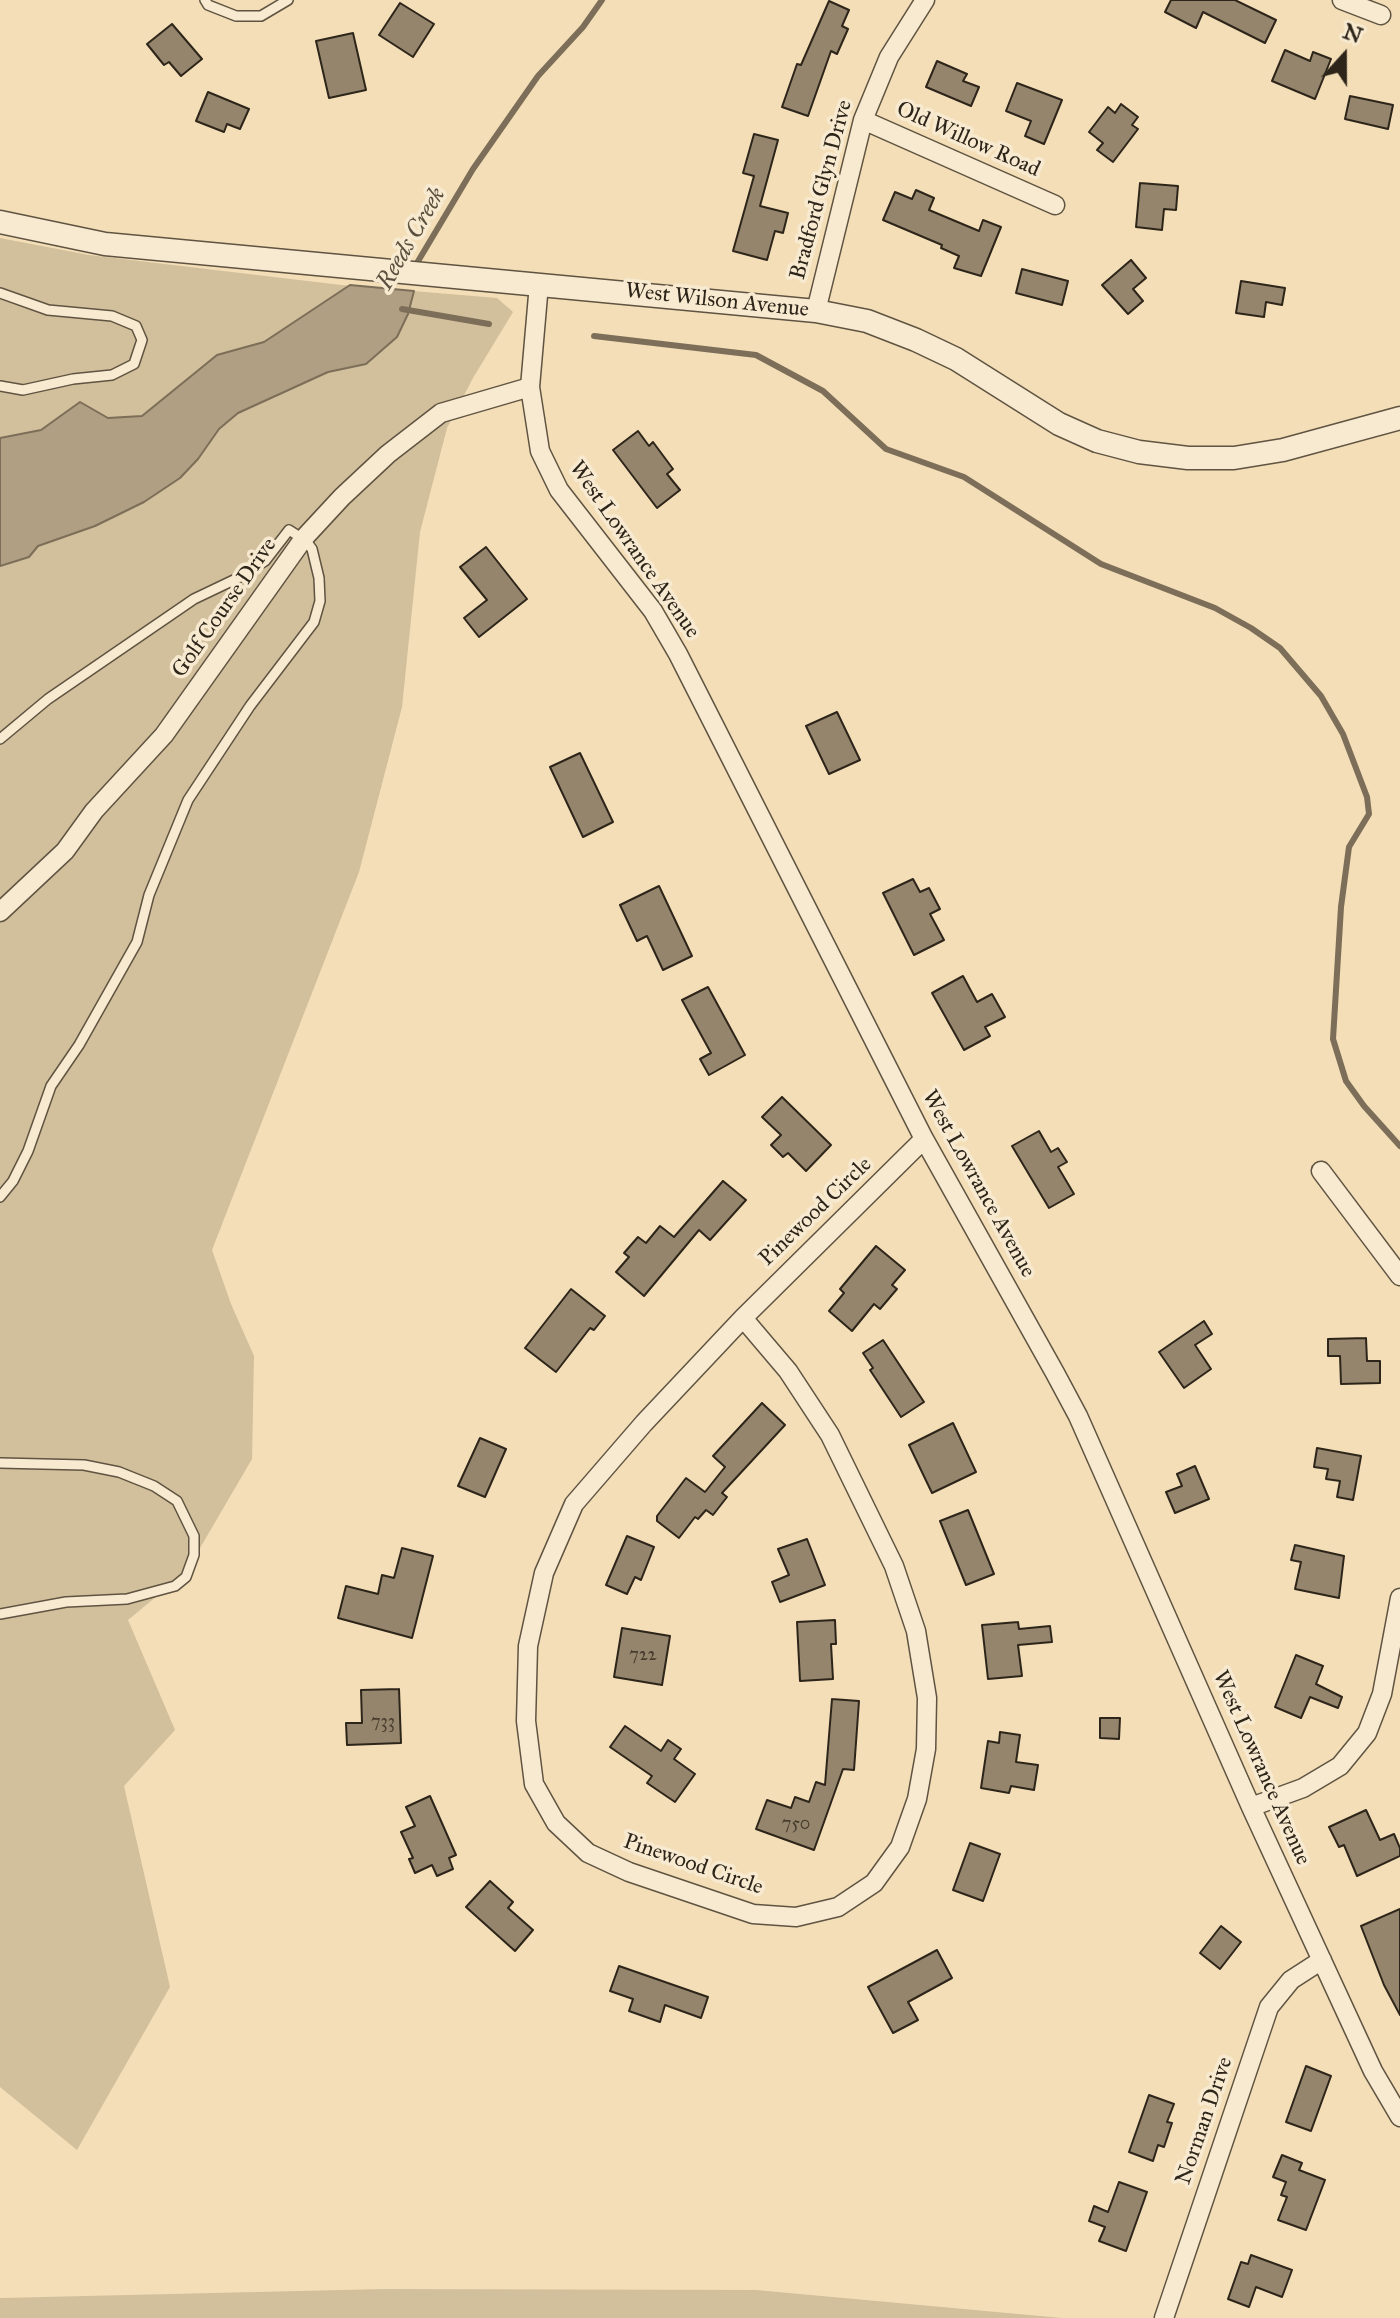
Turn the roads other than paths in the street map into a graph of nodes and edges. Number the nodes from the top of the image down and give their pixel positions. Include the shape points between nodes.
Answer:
1 (205, 0) edge
2 (288, 0) edge
3 (925, 0) edge
4 (1342, 0) edge
5 (1381, 15) dead end
6 (863, 120) junction
7 (1055, 205) dead end
8 (0, 222) edge
9 (539, 284) junction
10 (0, 293) edge
11 (816, 311) junction
12 (0, 386) edge
13 (530, 387) junction
14 (1400, 418) edge
15 (303, 539) junction
16 (0, 739) edge
17 (0, 912) edge
18 (924, 1139) junction
19 (1321, 1171) dead end
20 (0, 1197) edge
21 (1400, 1276) edge
22 (743, 1318) junction
23 (0, 1463) edge
24 (1400, 1598) edge
25 (0, 1614) edge
26 (1251, 1807) junction
27 (1322, 1960) junction
28 (1400, 2117) edge
29 (1164, 2318) edge

1 - 2 lane via 236,16 261,16
3 - 6 street, Bradford Glyn Drive via 889,57
4 - 5 street
6 - 7 street, Old Willow Road
6 - 11 street, Bradford Glyn Drive
8 - 9 street, West Wilson Avenue via 105,244
9 - 11 street, West Wilson Avenue
9 - 13 street, West Lowrance Avenue
10 - 12 lane via 48,310 112,316 136,326 142,340 134,364 112,375 23,390
11 - 14 street, West Wilson Avenue via 867,321 916,340 1059,424 1139,452 1234,458
13 - 15 street, Golf Course Drive via 441,413 388,454
13 - 18 street, West Lowrance Avenue via 540,451 559,490 653,611 678,654
15 - 16 lane via 289,530 265,561 183,606 48,699
15 - 17 street, Golf Course Drive via 164,735 65,851
15 - 20 lane via 312,549 319,578 314,622 188,800 149,895 137,942 51,1086 28,1151
18 - 22 street, Pinewood Circle
18 - 26 street, West Lowrance Avenue via 1078,1416
19 - 21 street
22 - 22 street, Pinewood Circle via 574,1504 544,1573 528,1646 526,1721 534,1784 556,1823 588,1853 753,1914 796,1917 838,1907 874,1883 900,1847 917,1799 926,1749 927,1698 916,1631 894,1566 830,1435 788,1371
23 - 25 lane via 84,1465 143,1481 177,1501 194,1536 186,1577 175,1586 127,1599 66,1602
24 - 26 street via 1382,1694 1367,1733 1340,1766 1303,1788
26 - 27 street, West Lowrance Avenue
27 - 28 street, West Lowrance Avenue
27 - 29 street, Norman Drive via 1291,1980 1269,2007

